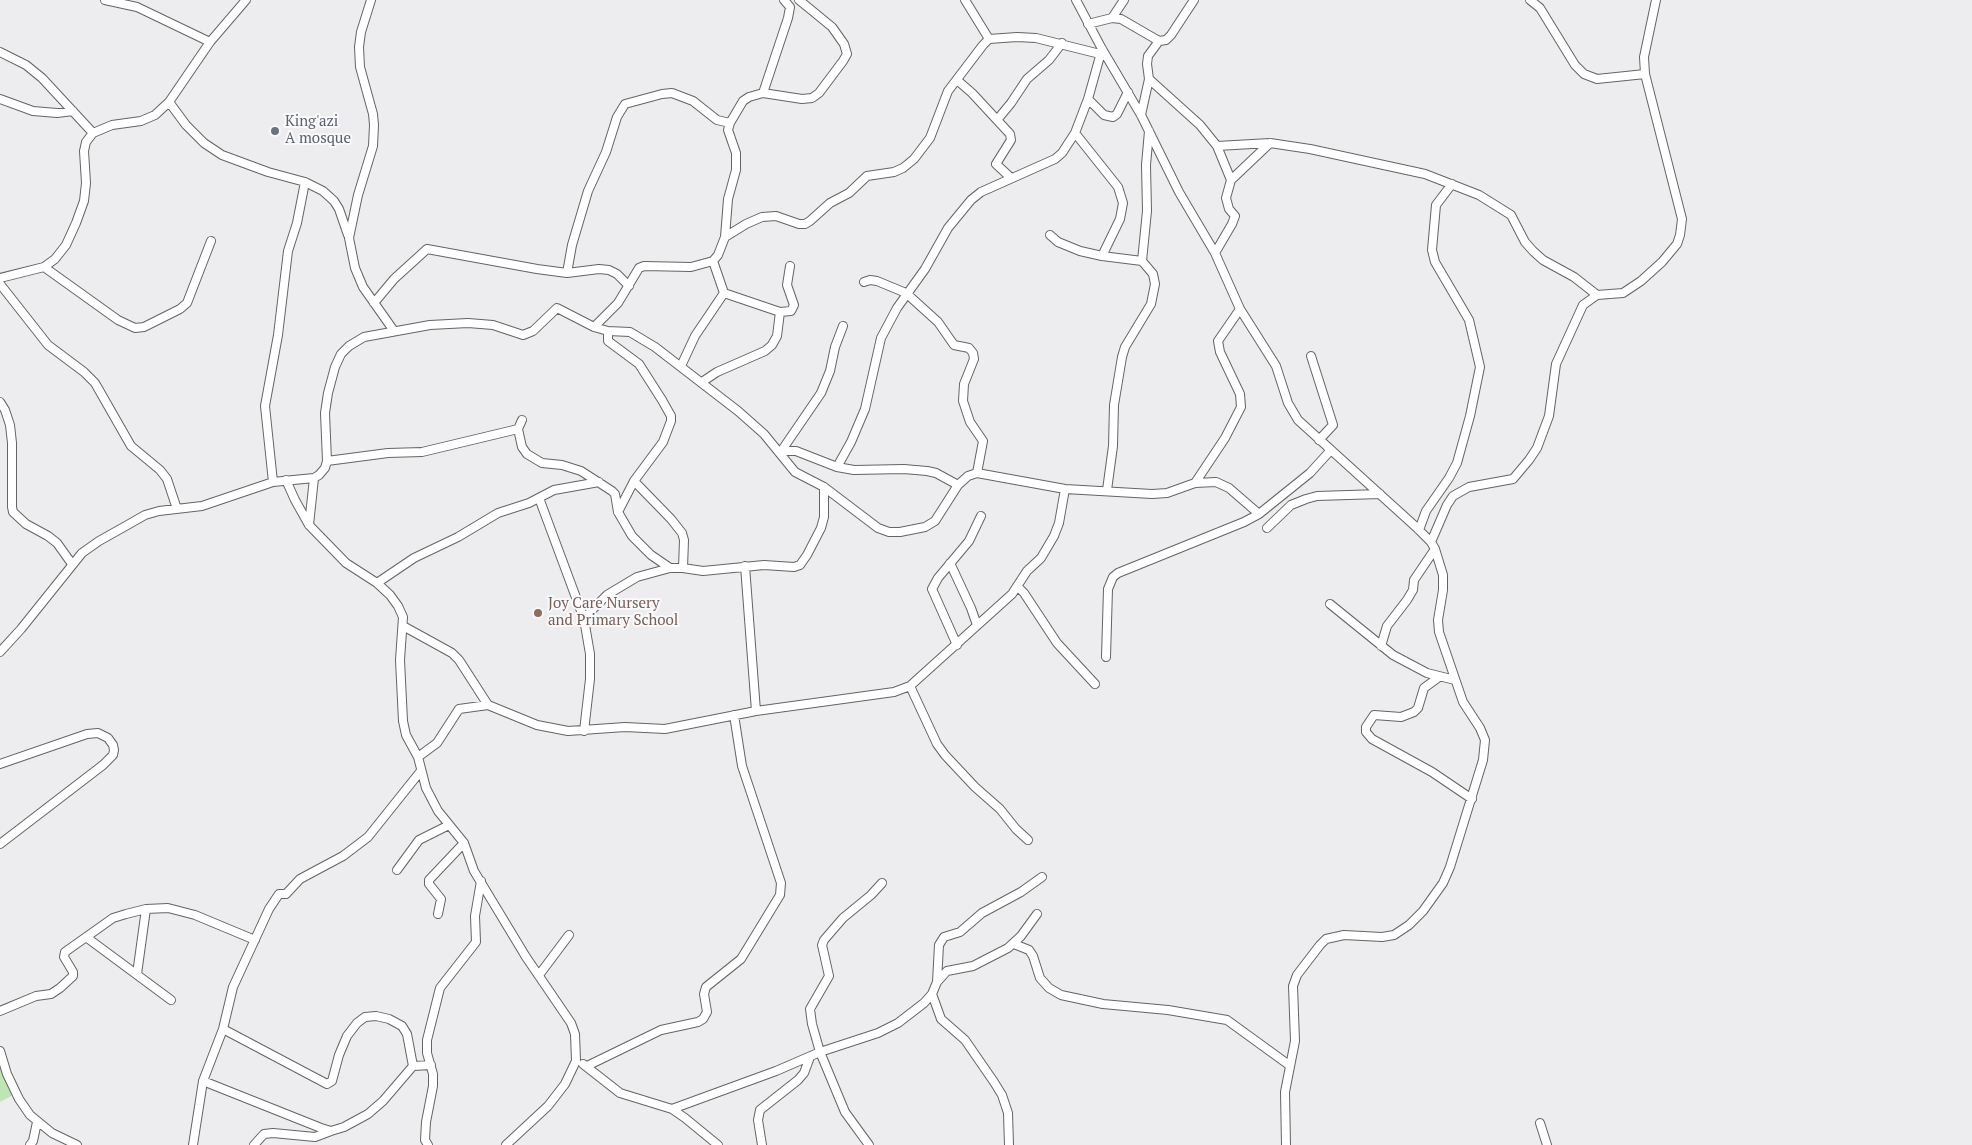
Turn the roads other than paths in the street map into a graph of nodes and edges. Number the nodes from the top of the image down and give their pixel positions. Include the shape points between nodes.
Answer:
1 (106, 0) edge
2 (246, 0) edge
3 (371, 0) edge
4 (799, 0) edge
5 (965, 0) edge
6 (1076, 0) edge
7 (1124, 0) edge
8 (1194, 0) edge
9 (1530, 0) edge
10 (1656, 0) edge
11 (787, 1) edge
12 (137, 4) edge
13 (1112, 18) junction
14 (1088, 24) junction
15 (989, 39) junction
16 (1159, 41) junction
17 (210, 42) junction
18 (1062, 44) junction
19 (0, 52) edge
20 (1101, 52) junction
21 (1645, 74) junction
22 (1149, 79) junction
23 (957, 80) junction
24 (1128, 92) junction
25 (763, 93) junction
26 (0, 99) edge
27 (1088, 99) junction
28 (170, 102) junction
29 (73, 111) junction
30 (1141, 115) junction
31 (997, 120) junction
32 (730, 123) junction
33 (1149, 129) junction
34 (93, 133) junction
35 (1075, 134) junction
36 (1270, 143) junction
37 (1217, 146) junction
38 (1011, 178) junction
39 (1231, 180) junction
40 (305, 182) junction
41 (1452, 184) junction
42 (1050, 235) dead end
43 (349, 238) junction
44 (725, 238) junction
45 (210, 241) dead end
46 (1215, 253) junction
47 (1102, 256) junction
48 (713, 261) junction
49 (1142, 261) junction
50 (790, 266) dead end
51 (44, 267) junction
52 (567, 273) junction
53 (0, 278) edge
54 (864, 282) dead end
55 (0, 284) edge
56 (629, 286) junction
57 (724, 293) junction
58 (906, 294) junction
59 (1598, 296) junction
60 (374, 303) junction
61 (1240, 309) junction
62 (780, 312) junction
63 (843, 326) dead end
64 (594, 327) junction
65 (394, 331) junction
66 (608, 331) junction
67 (1310, 356) dead end
68 (681, 366) junction
69 (702, 382) junction
70 (0, 402) edge
71 (522, 420) dead end
72 (518, 429) junction
73 (1319, 440) junction
74 (780, 450) junction
75 (1330, 451) junction
76 (327, 462) junction
77 (837, 467) junction
78 (977, 473) junction
79 (314, 478) junction
80 (286, 480) junction
81 (634, 480) junction
82 (273, 482) junction
83 (599, 482) junction
84 (1196, 483) junction
85 (958, 484) junction
86 (824, 487) junction
87 (1065, 489) junction
88 (1107, 490) junction
89 (1380, 494) junction
90 (539, 498) junction
91 (177, 509) junction
92 (618, 512) junction
93 (1259, 514) junction
94 (981, 516) dead end
95 (309, 525) junction
96 (1267, 528) dead end
97 (1419, 530) junction
98 (1431, 542) junction
99 (1435, 549) junction
100 (72, 564) junction
101 (950, 564) junction
102 (745, 566) junction
103 (670, 568) junction
104 (683, 568) junction
105 (377, 583) junction
106 (1017, 586) junction
107 (1330, 604) dead end
108 (584, 619) junction
109 (977, 625) junction
110 (403, 626) junction
111 (957, 645) junction
112 (1381, 646) junction
113 (0, 652) edge
114 (1106, 657) dead end
115 (1439, 677) junction
116 (1455, 680) junction
117 (1095, 684) dead end
118 (910, 686) junction
119 (488, 705) junction
120 (756, 711) junction
121 (734, 715) junction
122 (584, 731) junction
123 (418, 757) junction
124 (0, 764) edge
125 (420, 772) junction
126 (1472, 799) junction
127 (449, 825) junction
128 (1028, 840) dead end
129 (464, 843) junction
130 (0, 844) edge
131 (397, 870) dead end
132 (1042, 877) dead end
133 (481, 881) junction
134 (882, 883) dead end
135 (146, 909) junction
136 (438, 914) dead end
137 (1038, 914) dead end
138 (569, 935) dead end
139 (86, 937) junction
140 (255, 940) junction
141 (1014, 944) junction
142 (137, 974) junction
143 (540, 976) junction
144 (937, 982) junction
145 (932, 994) junction
146 (171, 1000) dead end
147 (0, 1012) edge
148 (223, 1029) junction
149 (0, 1051) edge
150 (820, 1052) junction
151 (810, 1057) junction
152 (576, 1061) junction
153 (430, 1065) junction
154 (1289, 1065) junction
155 (413, 1066) junction
156 (587, 1066) junction
157 (203, 1081) junction
158 (672, 1109) junction
159 (37, 1122) junction
160 (1540, 1123) dead end
161 (331, 1131) junction
162 (30, 1145) edge
163 (77, 1145) edge
164 (193, 1145) edge
165 (254, 1145) edge
166 (428, 1145) edge
167 (506, 1145) edge
168 (718, 1145) edge
169 (762, 1145) edge
170 (869, 1145) edge
171 (1009, 1145) edge
172 (1286, 1145) edge
173 (1547, 1145) edge

1 - 12 street
2 - 17 street
3 - 43 street via 359,47 360,66 374,125 372,146
4 - 25 street via 832,27 847,54 812,98
5 - 15 street
6 - 14 street
7 - 13 street
8 - 16 street via 1171,35
9 - 21 street via 1540,8 1584,74 1597,79
10 - 21 street via 1644,57
11 - 25 street via 790,7 788,18
12 - 17 street
13 - 14 street
13 - 16 street via 1134,25
14 - 20 street
15 - 18 street via 1036,38
15 - 23 street
16 - 22 street via 1148,56
17 - 28 street
18 - 20 street
18 - 31 street via 1027,79
19 - 29 street via 32,70
20 - 24 street
20 - 27 street
21 - 59 street via 1682,219 1680,235 1677,244 1641,282 1623,293
22 - 30 street
22 - 37 street via 1200,125
23 - 31 street
23 - 44 street via 948,90 930,138 903,168 867,176 849,194 830,202 805,224 776,216 762,217
24 - 27 street via 1113,116 1104,115
24 - 30 street
25 - 32 street via 743,101
26 - 29 street via 33,111
27 - 35 street
28 - 34 street via 155,115
28 - 40 street via 192,131 222,155
29 - 34 street
30 - 33 street
31 - 38 street via 1011,137 996,164
32 - 44 street via 728,130 736,153 736,170 728,199
32 - 52 street via 717,120 692,101 672,93 625,104 616,117 608,146 588,191
33 - 46 street
33 - 49 street
34 - 51 street via 84,151 84,201 76,223 61,252
35 - 38 street via 1055,159
35 - 47 street via 1118,187 1123,204 1120,219
36 - 37 street
36 - 39 street
36 - 41 street via 1409,170
37 - 39 street
38 - 58 street via 971,200 948,228 925,269
39 - 46 street via 1226,198 1235,216
40 - 43 street via 334,201
40 - 82 street via 301,209 288,251 265,406
41 - 59 street via 1479,195 1511,215 1533,252
41 - 97 street via 1436,205 1432,250 1435,262 1469,320 1480,367 1457,463 1426,511
42 - 47 street via 1068,247
43 - 60 street via 355,268
44 - 48 street
45 - 51 street via 186,302 180,309 144,327 128,326 118,320
46 - 61 street
47 - 49 street
48 - 56 street via 691,267 644,266 639,268
48 - 57 street
49 - 88 street via 1153,274 1155,284 1151,304 1122,357 1114,405
50 - 62 street via 786,285 794,309
51 - 53 street
52 - 56 street via 609,270
52 - 60 street via 427,249 394,279
54 - 58 street via 877,281
55 - 91 street via 48,345 96,383 131,446 166,479
56 - 64 street via 618,303
57 - 62 street
57 - 68 street via 695,336
58 - 77 street via 881,338 865,409
58 - 78 street via 938,322 954,346 969,348 973,353 963,401 970,422 983,441
59 - 98 street via 1583,305 1556,364 1548,416 1537,448 1529,460 1513,479 1469,487 1453,496
60 - 65 street
61 - 73 street via 1276,366 1288,403 1298,420
61 - 84 street via 1218,341 1240,394 1241,407
62 - 69 street via 778,336 772,345
63 - 74 street via 821,393
64 - 65 street via 557,308 533,331 523,335 493,325 468,323
64 - 66 street
65 - 76 street via 364,338 341,354 325,413
66 - 68 street via 630,332
66 - 81 street via 608,341 639,364 671,416 663,442
67 - 73 street via 1333,425
68 - 69 street
69 - 74 street
70 - 100 street via 11,434 13,512 57,543
71 - 72 street
72 - 76 street via 422,452 388,453
72 - 83 street via 522,447 533,458 581,471
73 - 75 street
74 - 77 street via 796,450
74 - 86 street via 795,472
75 - 89 street
75 - 93 street via 1310,473
76 - 79 street via 319,476
77 - 85 street via 927,471
78 - 85 street
78 - 87 street
79 - 80 street
79 - 95 street
80 - 82 street
80 - 95 street
81 - 92 street
81 - 104 street via 682,533
82 - 91 street via 212,503
83 - 90 street via 554,490
83 - 92 street via 615,494
84 - 88 street via 1152,494
84 - 93 street via 1216,482 1229,488
85 - 86 street via 935,521 925,528 900,532 878,528
86 - 102 street via 821,528 800,565
87 - 88 street
87 - 106 street via 1054,536 1041,558
89 - 96 street via 1306,499 1291,505
89 - 97 street
90 - 105 street via 498,514 414,558
90 - 108 street
91 - 100 street via 145,516 99,541
92 - 103 street via 643,548
93 - 114 street via 1113,577 1108,589
94 - 101 street via 969,541
95 - 105 street via 346,563
97 - 98 street
98 - 99 street
99 - 112 street via 1414,580 1407,600 1387,626
99 - 116 street via 1443,575 1439,632
100 - 113 street
101 - 109 street
101 - 111 street via 932,589
102 - 104 street via 703,571
102 - 120 street
103 - 104 street
103 - 108 street via 637,577 622,585 607,595
105 - 110 street via 398,606
106 - 109 street
106 - 117 street via 1057,643
107 - 112 street
108 - 122 street via 590,654
109 - 111 street
110 - 119 street via 452,653
110 - 123 street via 401,708 406,734
111 - 118 street
112 - 115 street via 1410,665
115 - 116 street
115 - 126 street via 1424,688 1414,712 1401,717 1374,715 1366,727 1367,736 1432,772
116 - 126 street via 1463,702 1485,740
118 - 120 street via 878,695
118 - 128 street via 937,744
119 - 122 street via 537,725
119 - 123 street via 459,709 437,743
120 - 121 street
121 - 122 street via 665,729 625,727
121 - 156 street via 742,766 781,883 780,895 741,960 706,987 707,1012 703,1019 661,1030
123 - 125 street
124 - 130 street via 87,734 98,733 108,738 114,750 103,765
125 - 127 street via 430,798
125 - 140 street via 368,837 343,856 300,879 286,894 279,894
126 - 154 street via 1443,884 1410,925 1382,937 1332,937 1320,945 1304,964 1293,986 1296,1041
127 - 129 street
127 - 131 street via 419,840
129 - 133 street
129 - 136 street via 429,880 441,898
132 - 144 street via 982,913 960,932 944,937 939,945
133 - 143 street
133 - 153 street via 475,916 476,942 440,988 427,1040
134 - 150 street via 843,918 822,945 829,976 810,1009
135 - 139 street via 113,918
135 - 140 street via 168,908 195,915
135 - 142 street
137 - 141 street
138 - 143 street
139 - 142 street
139 - 147 street via 65,952 64,957 73,972 70,980 51,994 36,996
140 - 148 street via 233,988
141 - 144 street via 973,966 947,971
141 - 154 street via 1030,950 1040,978 1048,988 1061,995 1103,1004 1227,1020
142 - 146 street
143 - 152 street via 571,1023 575,1034
144 - 145 street
145 - 150 street via 898,1023
145 - 171 street via 941,1019 965,1040 1002,1095 1008,1113
148 - 155 street via 327,1084 332,1081 339,1054 352,1030 365,1017 376,1016 402,1026 407,1034
148 - 157 street
149 - 159 street via 19,1099
150 - 151 street
150 - 170 street via 846,1112
151 - 158 street
151 - 169 street via 801,1076 760,1110 758,1120
152 - 156 street
152 - 167 street via 565,1084 548,1106
153 - 155 street
153 - 166 street via 433,1086 426,1122
154 - 172 street via 1285,1092
155 - 161 street via 368,1114
156 - 158 street via 620,1093
157 - 161 street
157 - 164 street
158 - 168 street
159 - 162 street
159 - 163 street
160 - 173 street
161 - 165 street via 315,1137 264,1134

